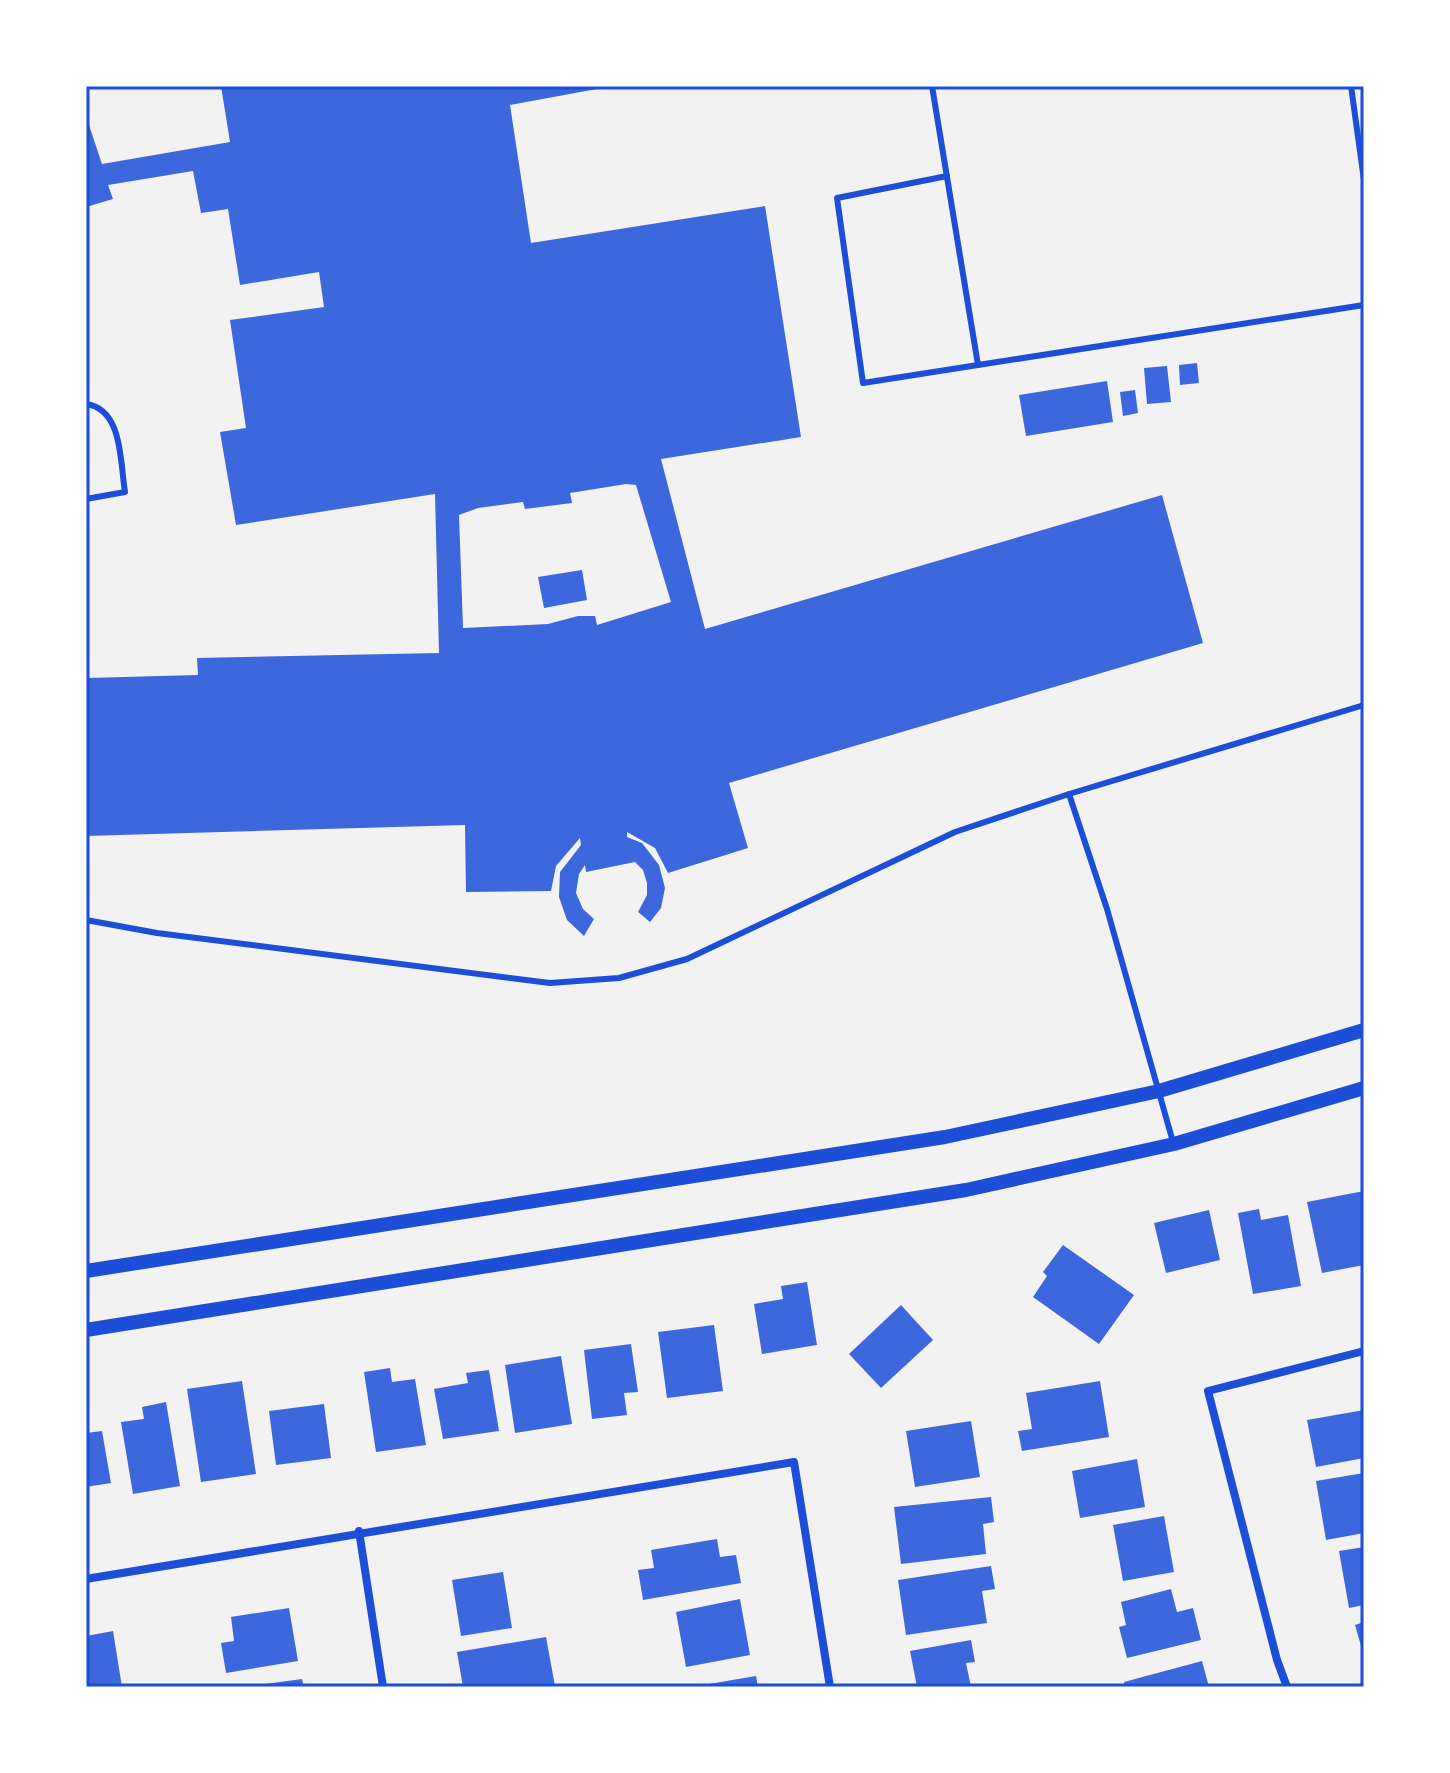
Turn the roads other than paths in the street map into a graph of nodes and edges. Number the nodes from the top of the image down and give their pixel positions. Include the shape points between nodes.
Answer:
1 (932, 86) edge
2 (1351, 86) edge
3 (947, 176) junction
4 (1364, 180) edge
5 (1364, 305) edge
6 (978, 365) junction
7 (86, 404) edge
8 (86, 499) edge
9 (1364, 705) edge
10 (1069, 794) junction
11 (86, 920) edge
12 (1364, 1030) edge
13 (1364, 1088) edge
14 (1159, 1091) junction
15 (1174, 1144) junction
16 (86, 1271) edge
17 (86, 1330) edge
18 (1364, 1351) edge
19 (359, 1531) junction
20 (86, 1579) edge
21 (383, 1687) edge
22 (830, 1687) edge
23 (1287, 1687) edge

1 - 3 lane
2 - 4 lane
3 - 6 lane
3 - 6 lane via 837,198 863,383
5 - 6 lane
7 - 8 lane via 100,406 109,416 125,492
9 - 10 lane
10 - 11 lane via 955,832 687,959 619,978 550,983
10 - 14 lane
12 - 14 street
13 - 15 street
14 - 15 lane
14 - 16 street via 945,1137
15 - 17 street via 966,1190
18 - 23 street via 1208,1391
19 - 20 street
19 - 21 street
19 - 22 street via 794,1462

